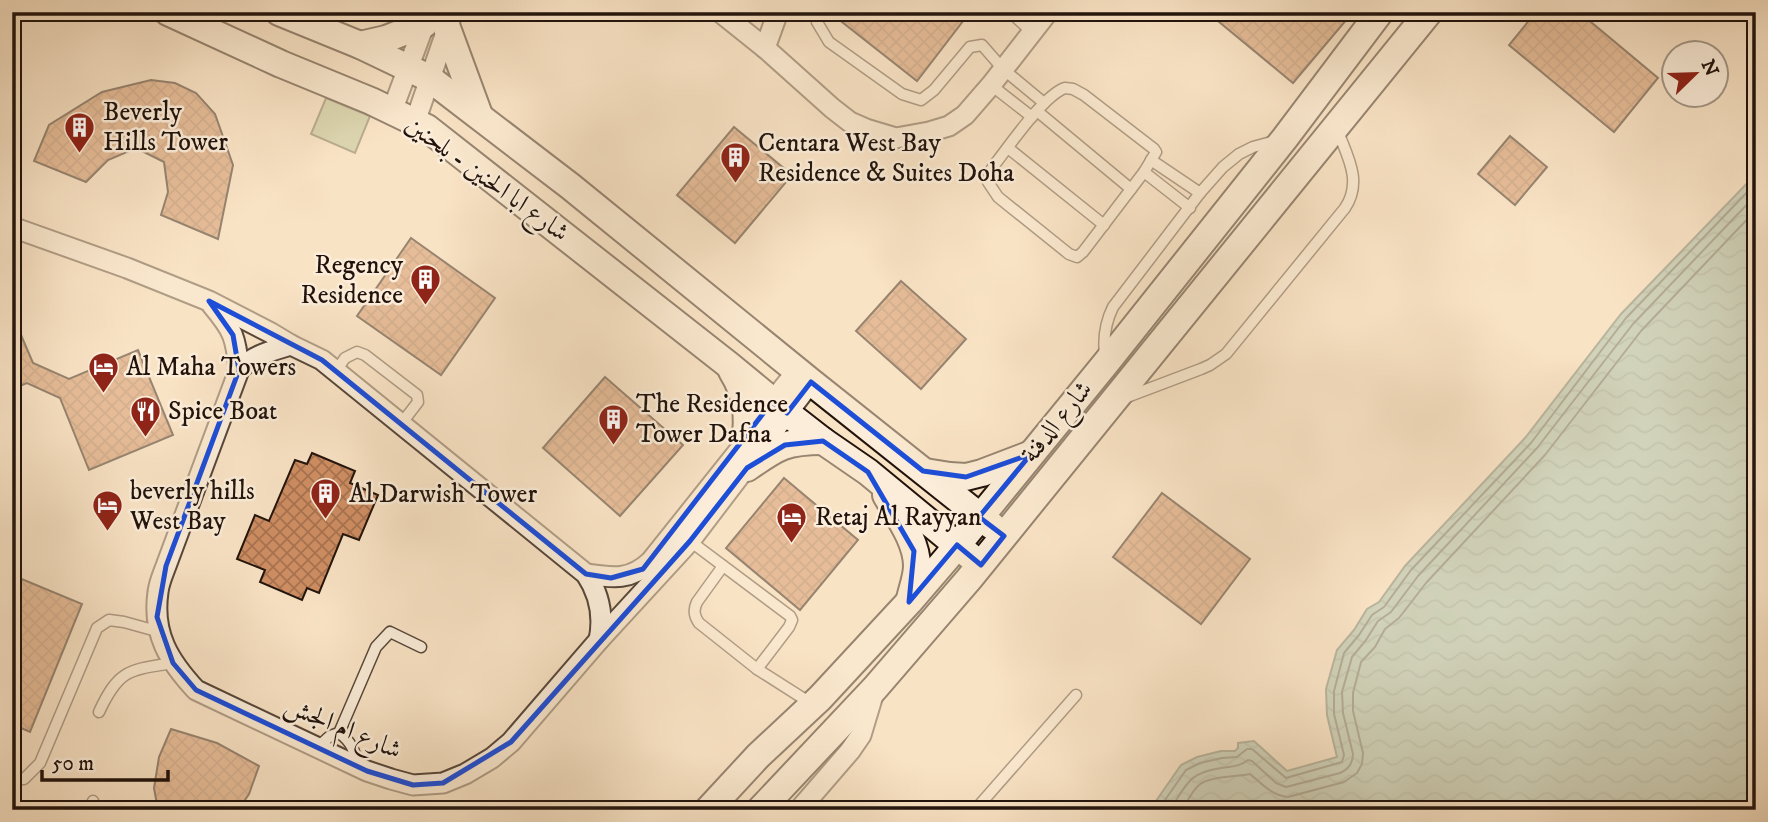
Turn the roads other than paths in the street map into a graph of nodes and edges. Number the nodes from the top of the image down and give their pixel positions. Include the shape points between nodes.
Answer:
1 (168, 12) edge
2 (279, 12) edge
3 (720, 12) edge
4 (778, 12) edge
5 (816, 12) edge
6 (1010, 12) edge
7 (1048, 12) edge
8 (1380, 12) edge
9 (1429, 12) edge
10 (438, 19) edge
11 (1032, 32) junction
12 (360, 45) junction
13 (765, 48) junction
14 (1003, 69) junction
15 (419, 73) junction
16 (991, 85) junction
17 (1038, 111) junction
18 (479, 115) junction
19 (404, 116) junction
20 (1336, 128) junction
21 (1285, 138) junction
22 (1008, 148) junction
23 (1152, 160) junction
24 (1144, 172) junction
25 (1131, 189) junction
26 (1200, 193) junction
27 (1190, 208) junction
28 (1104, 225) junction
29 (12, 227) edge
30 (209, 302) junction
31 (291, 345) junction
32 (1106, 363) junction
33 (730, 366) junction
34 (239, 370) junction
35 (336, 371) junction
36 (804, 377) junction
37 (1113, 401) junction
38 (779, 407) junction
39 (401, 424) junction
40 (823, 442) junction
41 (1031, 454) junction
42 (746, 456) junction
43 (923, 471) junction
44 (868, 472) junction
45 (979, 517) junction
46 (1004, 536) junction
47 (690, 541) junction
48 (957, 545) junction
49 (981, 565) junction
50 (723, 566) junction
51 (586, 574) junction
52 (909, 602) junction
53 (160, 632) junction
54 (599, 640) junction
55 (421, 647) dead end
56 (173, 663) junction
57 (757, 669) junction
58 (875, 688) junction
59 (1076, 695) dead end
60 (813, 705) junction
61 (99, 712) dead end
62 (339, 733) junction
63 (317, 747) junction
64 (356, 766) junction
65 (12, 780) edge
66 (12, 801) edge
67 (707, 808) edge
68 (16, 810) edge
69 (760, 810) edge
70 (799, 810) edge
71 (975, 810) edge

1 - 19 main road, شارع ابا الحنين - بلحنين
2 - 12 main road, شارع ابا الحنين - بلحنين
3 - 13 street
4 - 13 street
5 - 14 lane via 829,42 902,94 921,100 970,47 982,45
6 - 11 lane
7 - 11 street
8 - 21 main road, شارع الدفنة
9 - 20 main road, شارع الدفنة
10 - 12 main road
10 - 15 street
10 - 18 main road
11 - 14 street
12 - 15 main road, شارع ابا الحنين - بلحنين
13 - 16 street via 850,122 897,138 949,126
14 - 16 street
14 - 17 lane
15 - 18 main road, شارع ابا الحنين - بلحنين
15 - 19 street
16 - 17 lane
17 - 22 lane
17 - 23 lane via 1057,91 1073,89 1154,149
17 - 25 lane
18 - 36 main road, شارع ابا الحنين - بلحنين
19 - 33 main road, شارع ابا الحنين - بلحنين via 454,149
20 - 37 main road, شارع الدفنة
20 - 37 lane via 1353,177 1349,201 1233,346 1210,365
21 - 26 lane via 1239,154
21 - 32 main road, شارع الدفنة
22 - 28 lane
22 - 28 lane via 989,173 988,182 998,197 1069,254 1077,257
23 - 24 lane
23 - 26 lane
24 - 25 lane
24 - 27 lane
25 - 28 lane
26 - 27 lane
27 - 32 lane via 1113,307 1103,340
29 - 30 street
30 - 31 street
30 - 34 street via 233,335
31 - 34 street via 258,356
31 - 35 street
32 - 41 main road, شارع الدفنة
33 - 38 main road, شارع ابا الحنين - بلحنين
33 - 42 main road via 747,403
34 - 53 street, شارع ام الجش via 158,591
35 - 39 street
35 - 39 lane via 356,352 417,394 418,402
36 - 38 street
36 - 43 main road, شارع ابا الحنين - بلحنين
37 - 46 main road, شارع الدفنة
38 - 40 main road, شارع ابا الحنين - بلحنين
38 - 42 street
39 - 51 street
40 - 42 main road via 800,441
40 - 44 main road, شارع ابا الحنين - بلحنين
41 - 43 main road via 965,477
41 - 45 main road, شارع الدفنة
42 - 47 street, شارع ام الجش
42 - 51 street via 643,569 625,577
43 - 45 main road, شارع ابا الحنين - بلحنين
44 - 48 main road, شارع ابا الحنين - بلحنين
44 - 52 main road via 897,513 914,551 917,566
45 - 46 main road, شارع ابا الحنين - بلحنين
45 - 48 main road, شارع الدفنة
46 - 49 main road, شارع الدفنة
47 - 50 lane
47 - 54 street, شارع ام الجش
48 - 49 main road, شارع ابا الحنين - بلحنين
48 - 52 main road, شارع الدفنة
49 - 58 main road, شارع الدفنة
50 - 57 lane via 694,607 695,618
50 - 57 lane via 792,620
51 - 54 street via 600,606
52 - 60 main road, شارع الدفنة
53 - 56 street, شارع ام الجش
53 - 65 lane via 109,620 97,628 40,763 24,779
54 - 64 street, شارع ام الجش via 511,742 465,774 443,783 413,785
55 - 62 lane via 390,632 376,647
56 - 61 lane via 127,672 106,695
56 - 63 street, شارع ام الجش via 196,691
57 - 60 lane
58 - 69 main road, شارع الدفنة
58 - 70 street, شارع الدفنة via 861,735
59 - 71 lane
60 - 67 main road, شارع الدفنة
62 - 63 lane
62 - 64 lane via 357,757
63 - 64 street, شارع ام الجش
66 - 68 lane

